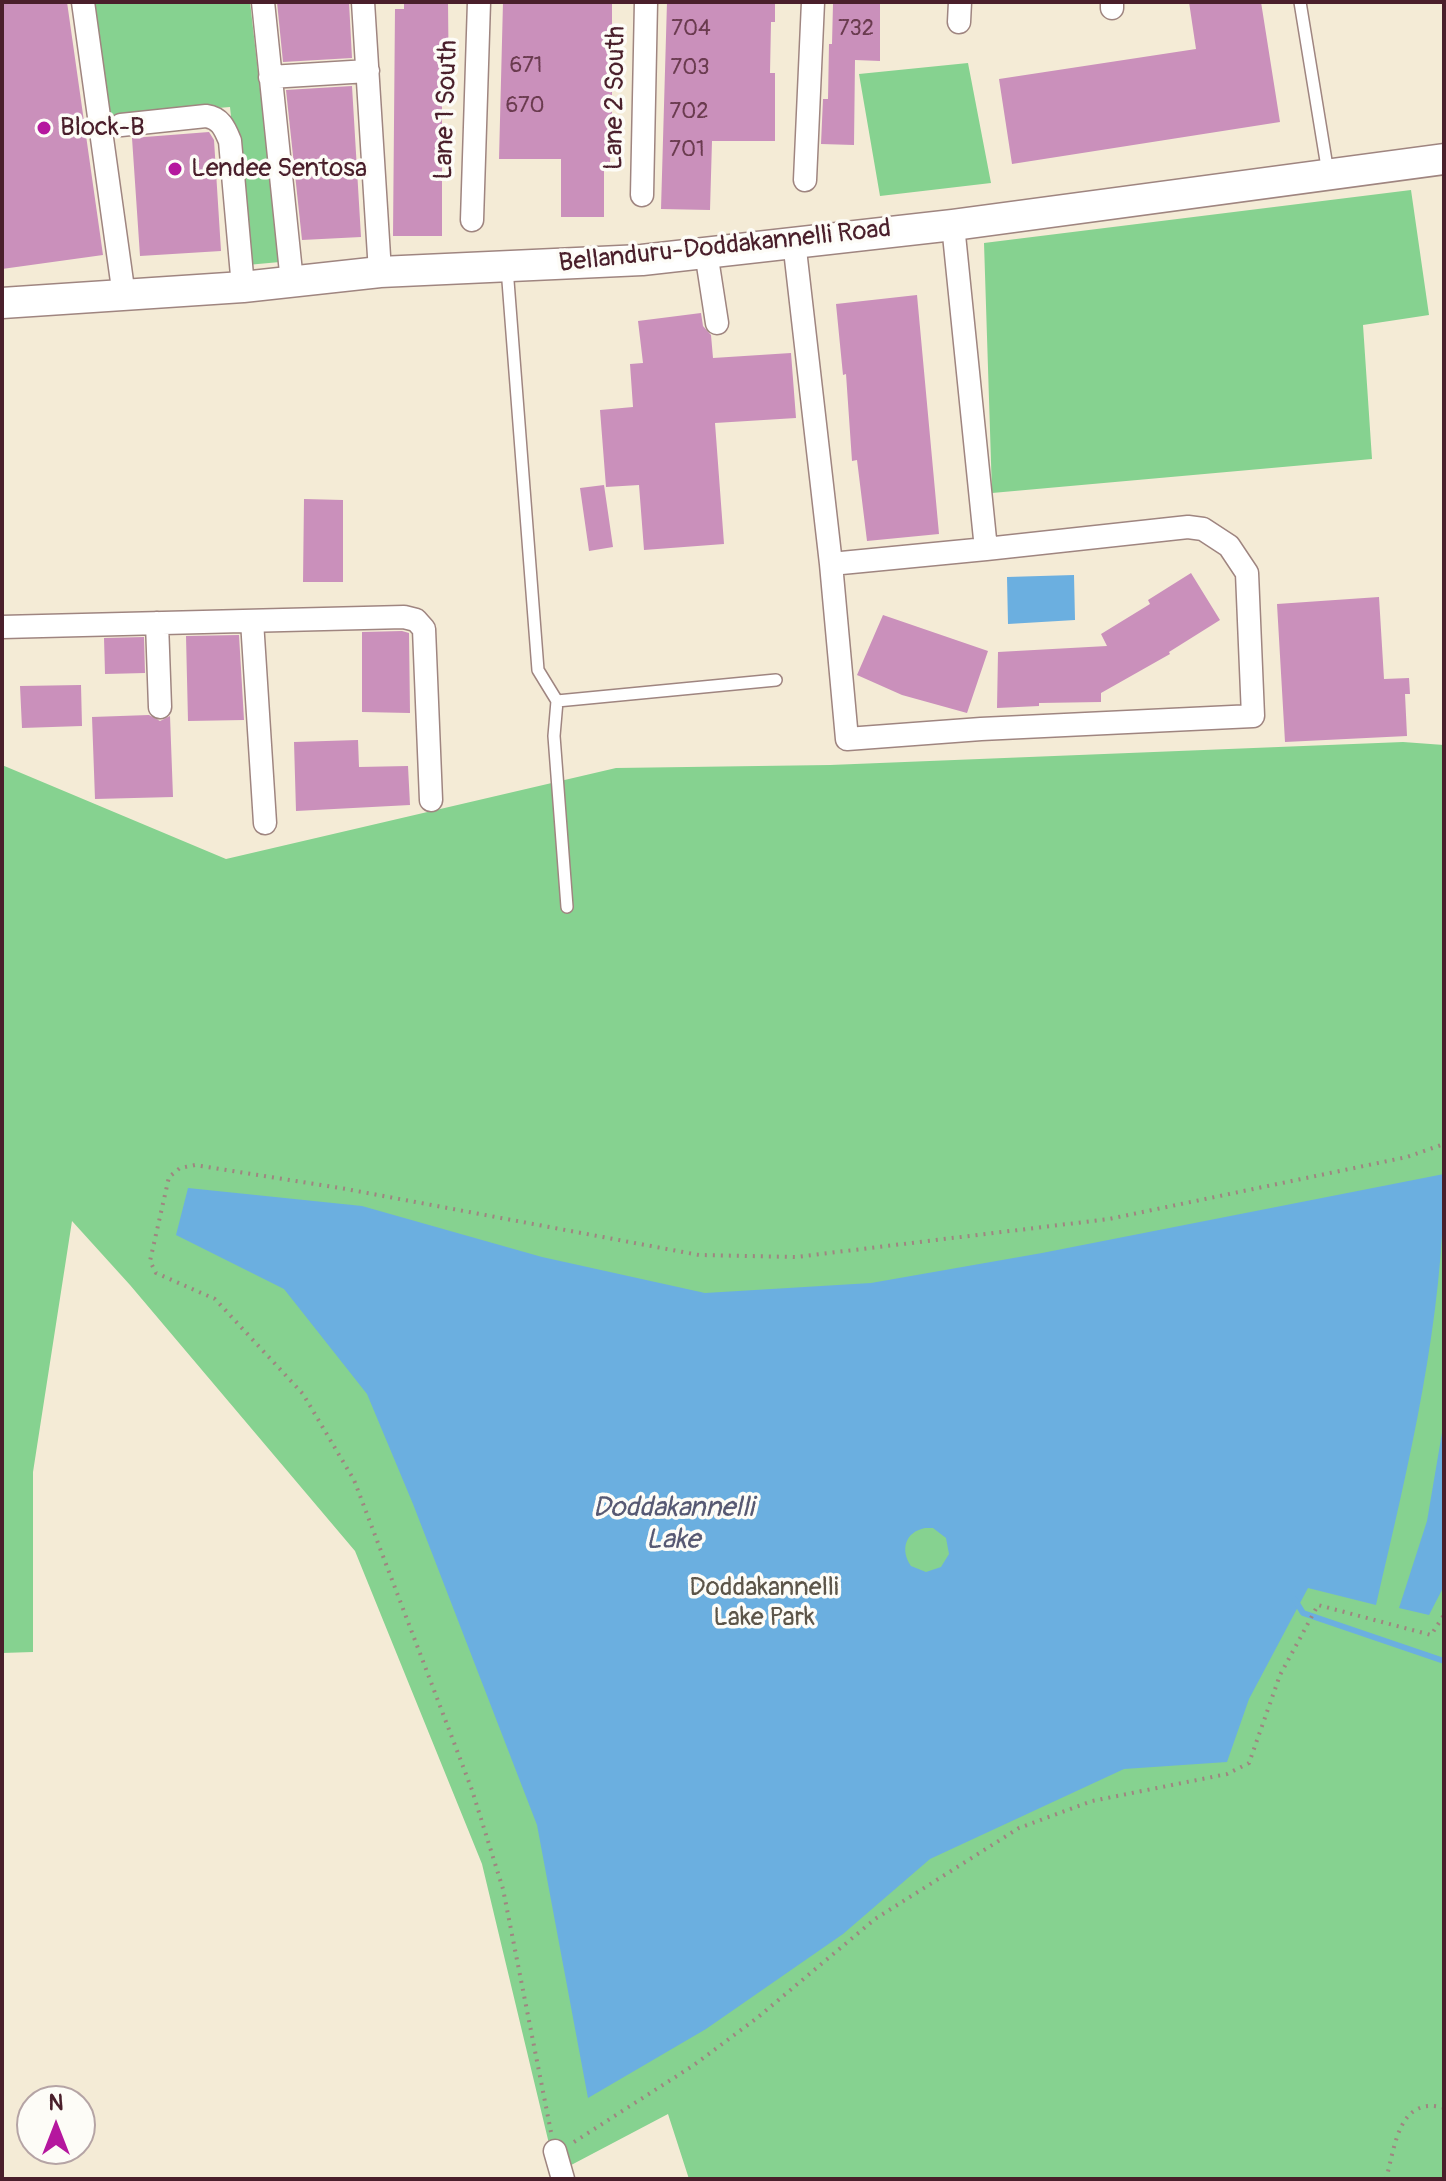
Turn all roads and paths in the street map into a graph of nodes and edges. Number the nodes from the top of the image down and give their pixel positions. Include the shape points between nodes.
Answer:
1 (83, 2) edge
2 (263, 2) edge
3 (363, 2) edge
4 (479, 2) edge
5 (646, 2) edge
6 (813, 2) edge
7 (1300, 2) edge
8 (368, 71) junction
9 (270, 77) junction
10 (121, 125) dead end
11 (1444, 159) edge
12 (1328, 174) junction
13 (805, 180) dead end
14 (642, 195) dead end
15 (472, 220) dead end
16 (953, 225) junction
17 (794, 241) junction
18 (706, 252) junction
19 (507, 267) junction
20 (380, 272) junction
21 (292, 282) junction
22 (243, 287) junction
23 (124, 296) junction
24 (2, 303) edge
25 (717, 323) dead end
26 (986, 549) junction
27 (831, 564) junction
28 (252, 621) junction
29 (157, 623) junction
30 (2, 627) edge
31 (776, 680) dead end
32 (557, 701) junction
33 (160, 707) dead end
34 (431, 800) dead end
35 (265, 823) dead end
36 (567, 907) dead end
37 (1444, 1144) edge
38 (1444, 1615) edge
39 (1444, 2108) edge
40 (555, 2151) junction
41 (563, 2179) edge
42 (1386, 2179) edge

1 - 23 street
2 - 9 street
3 - 8 street
4 - 15 street, Lane 1 South
5 - 14 street, Lane 2 South
6 - 13 street
7 - 12 lane
8 - 9 street
8 - 20 street
9 - 21 street
10 - 22 street via 206,116 225,128
11 - 12 street, Bellanduru-Doddakannelli Road
12 - 16 street, Bellanduru-Doddakannelli Road
16 - 17 street, Bellanduru-Doddakannelli Road
16 - 26 street
17 - 18 street, Bellanduru-Doddakannelli Road
17 - 27 street
18 - 19 street, Bellanduru-Doddakannelli Road
18 - 25 street
19 - 20 street, Bellanduru-Doddakannelli Road
19 - 32 lane via 538,670
20 - 21 street, Bellanduru-Doddakannelli Road
21 - 22 street, Bellanduru-Doddakannelli Road
22 - 23 street, Bellanduru-Doddakannelli Road
23 - 24 street, Bellanduru-Doddakannelli Road
26 - 27 street
26 - 27 street via 1188,527 1215,536 1229,546 1247,573 1253,716 847,739
28 - 29 street
28 - 34 street via 416,620 424,629
28 - 35 street
29 - 30 street
29 - 33 street
31 - 32 lane
32 - 36 lane via 554,736
37 - 40 path via 1407,1157 1109,1219 796,1257 699,1255 195,1165 169,1177 150,1261 156,1273 215,1299 303,1394 354,1480 472,1790 503,1889
38 - 40 path via 1431,1635 1318,1605 1280,1675 1249,1763 1227,1774 1092,1801 1019,1828 875,1919 694,2065
39 - 42 path via 1434,2105 1409,2113
40 - 41 street

